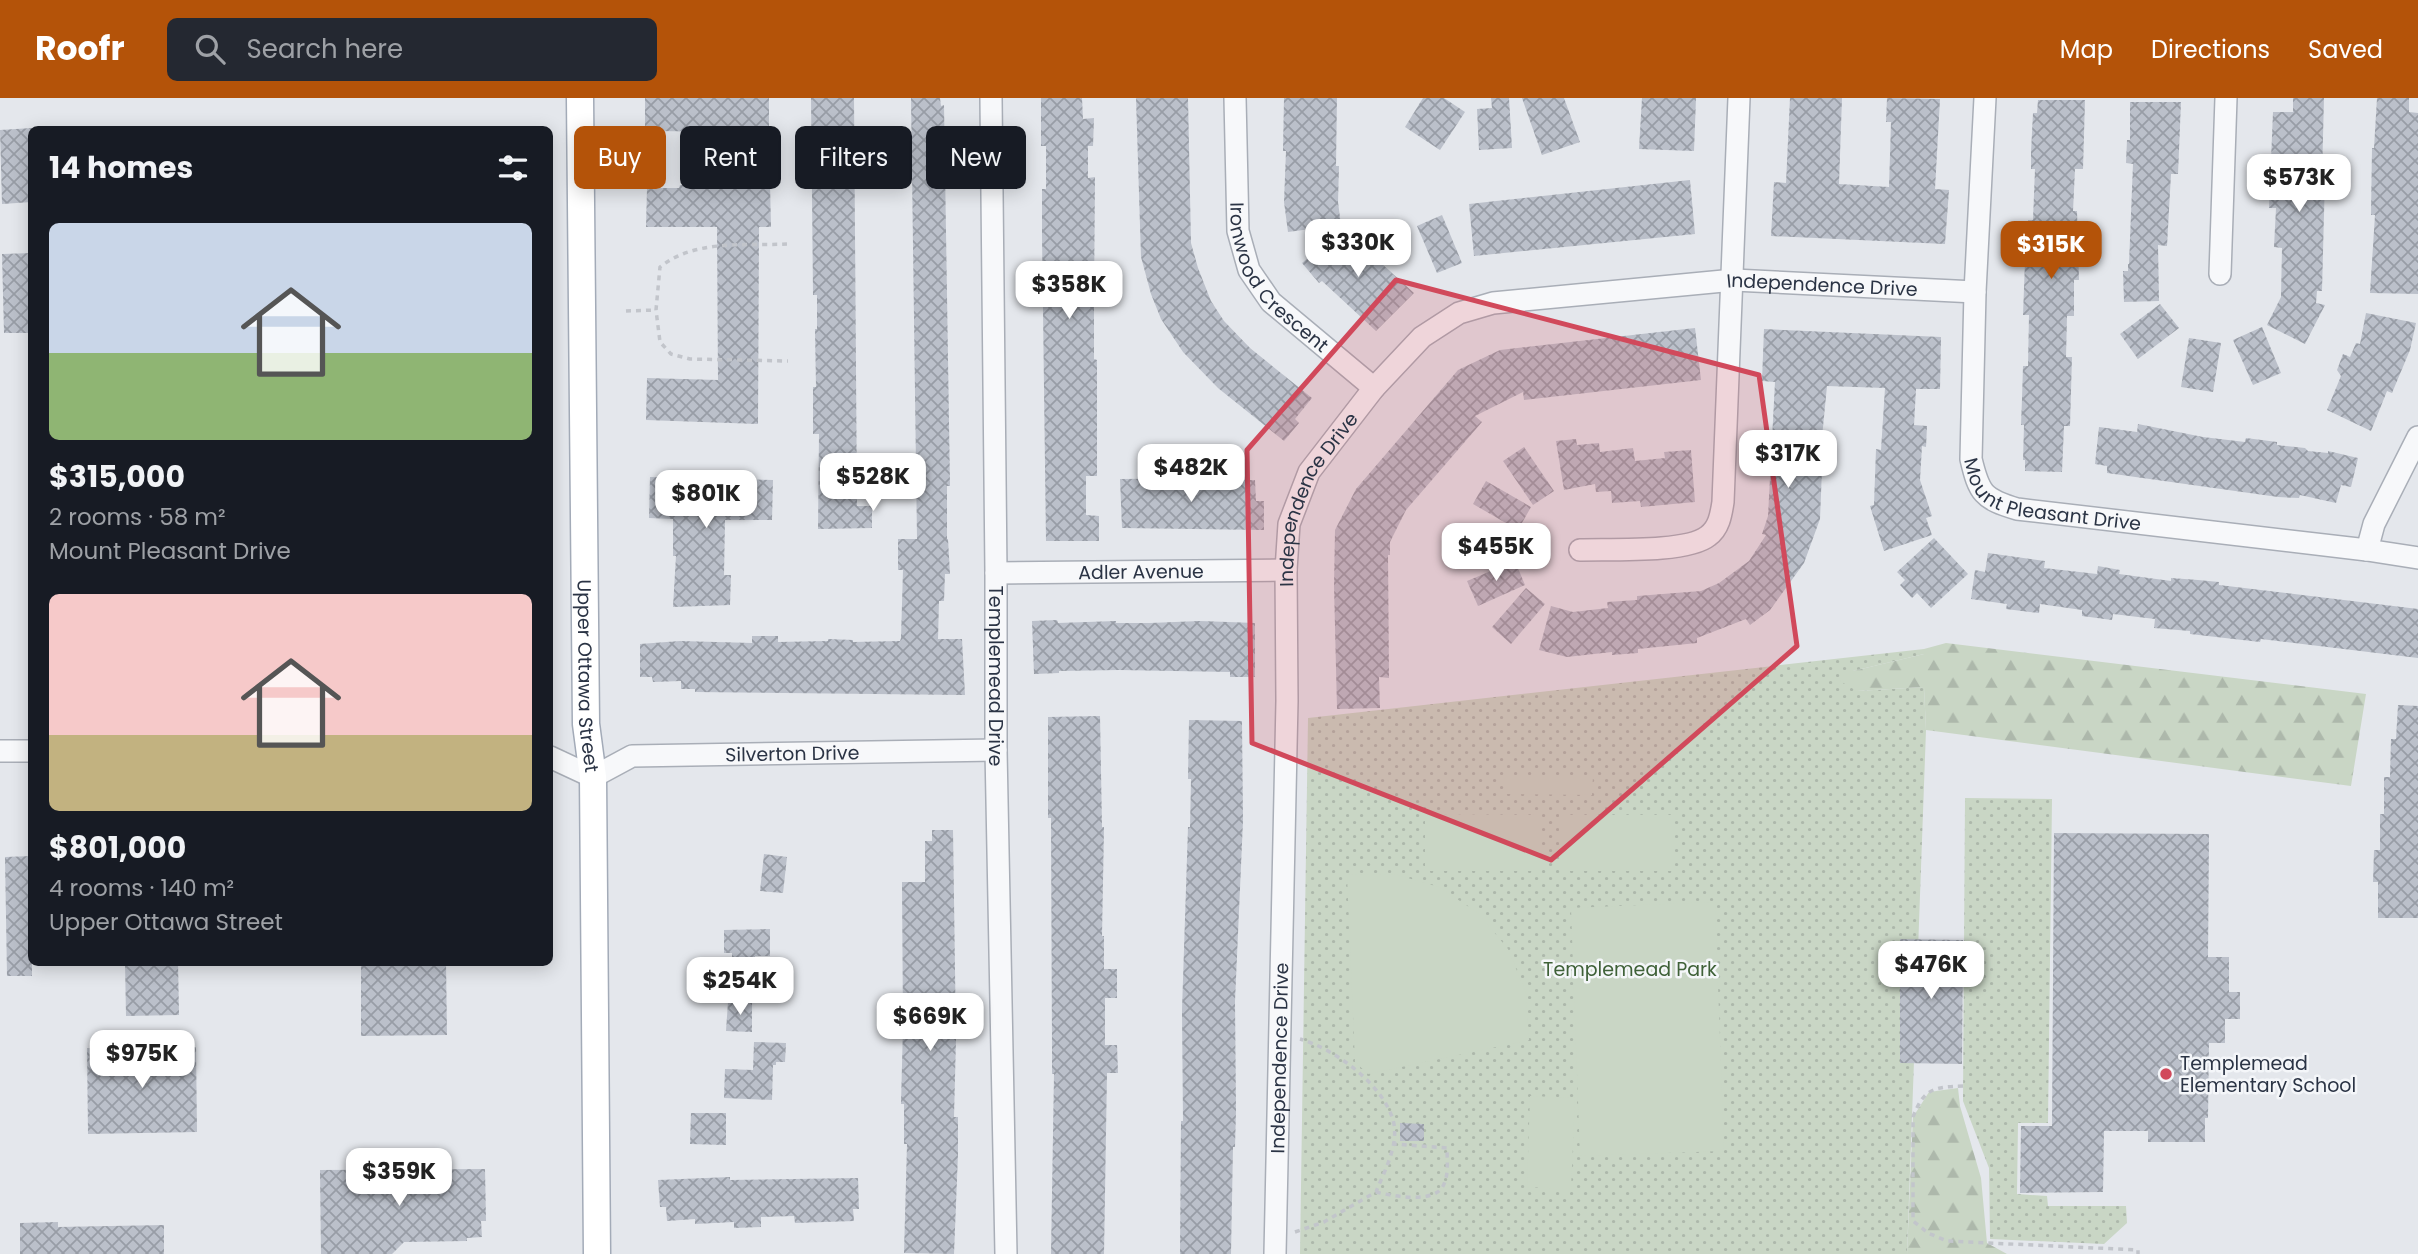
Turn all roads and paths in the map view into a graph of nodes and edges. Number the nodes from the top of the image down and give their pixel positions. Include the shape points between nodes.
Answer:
1 (580, 98) edge
2 (990, 98) edge
3 (1235, 98) edge
4 (1739, 98) edge
5 (1985, 98) edge
6 (2226, 98) edge
7 (787, 244) dead end
8 (2220, 274) dead end
9 (1731, 281) junction
10 (1975, 292) junction
11 (656, 310) junction
12 (626, 311) dead end
13 (788, 361) dead end
14 (1374, 388) junction
15 (2418, 437) edge
16 (1580, 550) dead end
17 (2367, 550) junction
18 (2418, 558) edge
19 (1286, 570) junction
20 (996, 573) junction
21 (996, 750) junction
22 (0, 751) edge
23 (28, 751) edge
24 (553, 758) edge
25 (593, 777) junction
26 (1280, 1035) junction
27 (1963, 1086) dead end
28 (1394, 1144) junction
29 (1376, 1192) junction
30 (1275, 1244) edge
31 (597, 1254) edge
32 (1006, 1254) edge
33 (2138, 1254) edge

1 - 25 main road, Upper Ottawa Street via 586,724
2 - 20 street, Templemead Drive
3 - 14 street, Ironwood Crescent via 1238,231 1250,270 1271,302
4 - 9 street
5 - 10 street, Mount Pleasant Drive
6 - 8 street
7 - 11 path via 701,248 674,256 660,267
9 - 10 street, Independence Drive
9 - 14 street, Independence Drive via 1493,303 1459,313 1422,337
9 - 16 street via 1723,502 1717,525 1699,542 1680,546
10 - 17 street, Mount Pleasant Drive via 1970,459 1976,484 1993,502 2017,509
11 - 12 path
11 - 13 path via 660,342 671,354 690,359
14 - 19 street, Independence Drive via 1309,472 1289,524
15 - 17 street via 2374,524
17 - 18 street, Mount Pleasant Drive
19 - 20 street, Adler Avenue
19 - 26 street, Independence Drive
20 - 21 street, Templemead Drive
21 - 25 street, Silverton Drive via 632,756
21 - 32 street, Templemead Drive
22 - 23 street
24 - 25 street
25 - 31 main road, Upper Ottawa Street
26 - 28 path via 1320,1045 1364,1077 1381,1097 1394,1124
26 - 30 street, Independence Drive
27 - 33 path via 1937,1087 1917,1105 1913,1117 1913,1221 1947,1241 2138,1250
28 - 29 path
28 - 29 path via 1447,1148 1443,1186 1428,1197
29 - 30 path

